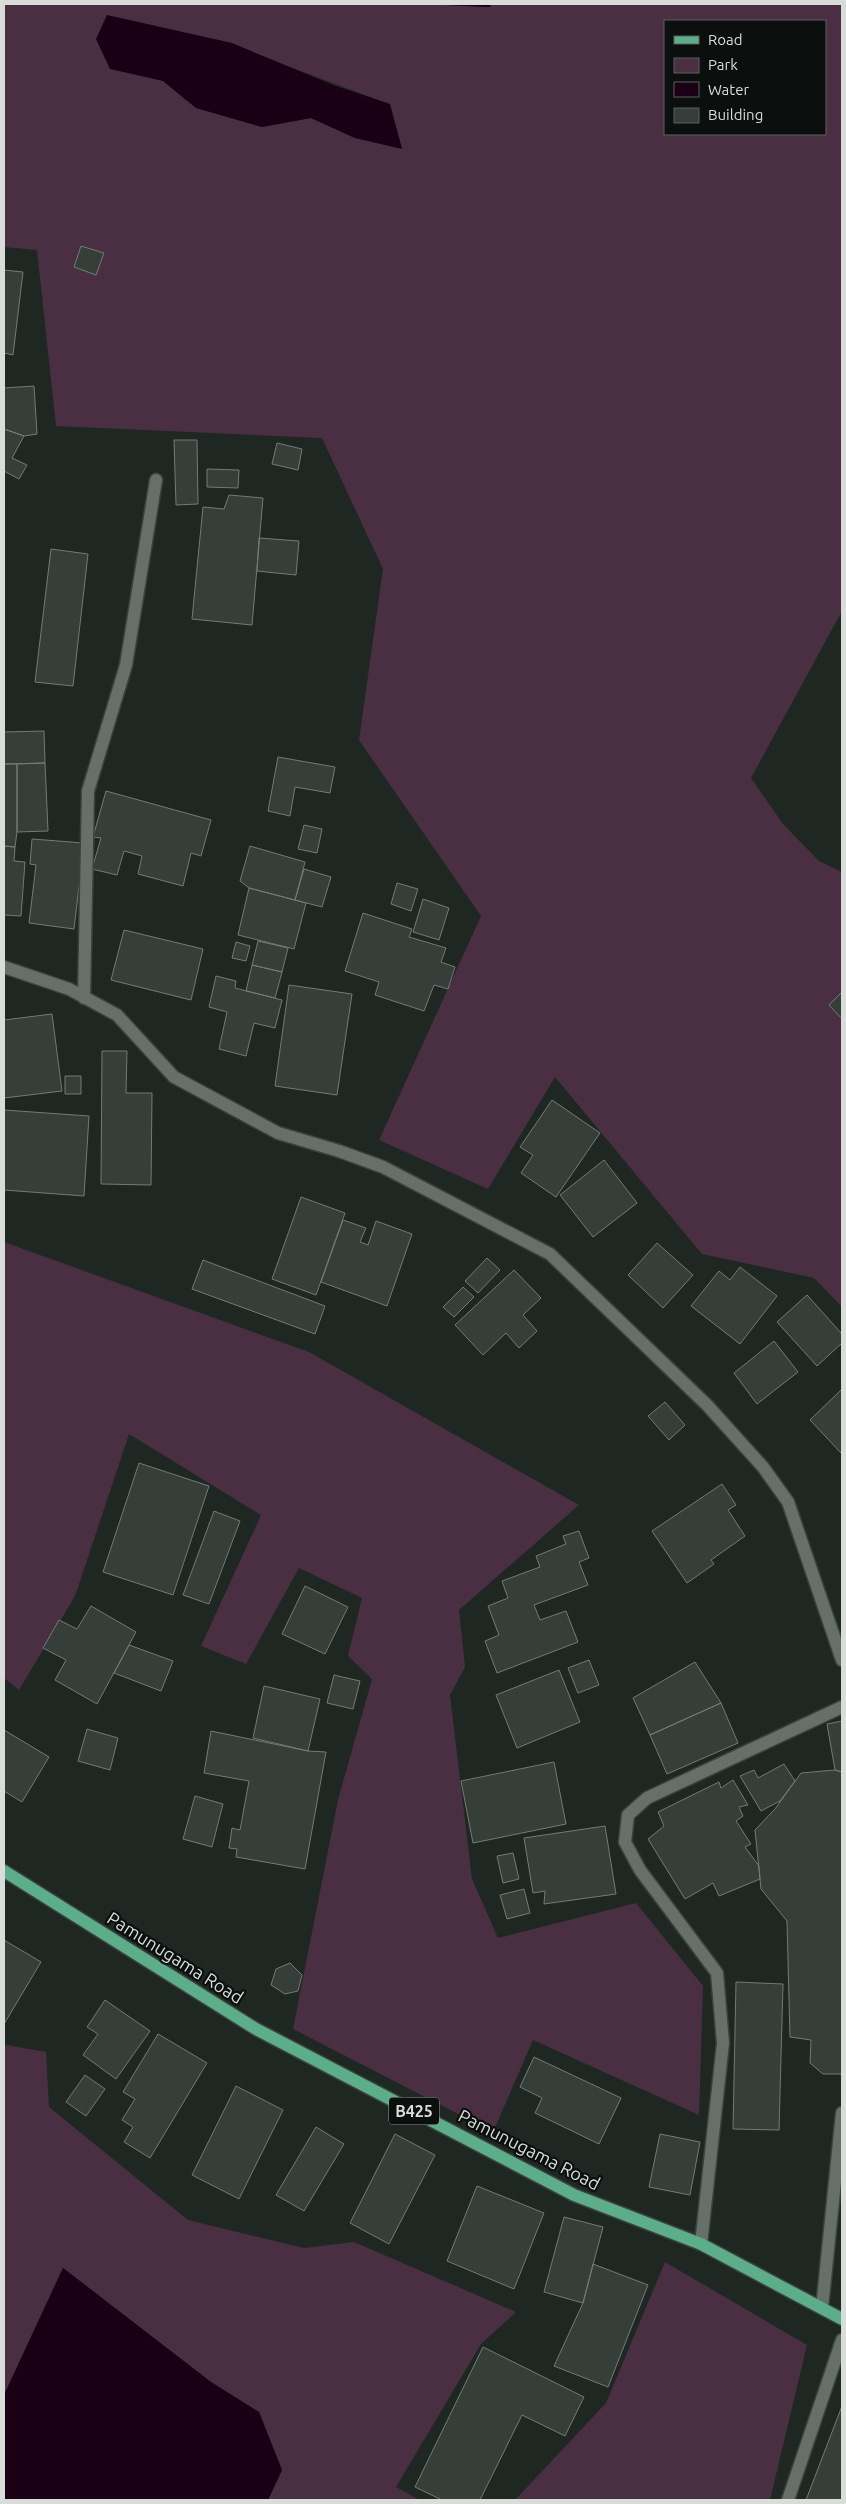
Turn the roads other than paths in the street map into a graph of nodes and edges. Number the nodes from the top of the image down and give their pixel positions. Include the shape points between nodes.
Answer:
1 (156, 480) dead end
2 (4, 967) edge
3 (84, 998) junction
4 (842, 1660) edge
5 (842, 1707) edge
6 (4, 1871) edge
7 (842, 2114) edge
8 (701, 2244) junction
9 (822, 2308) junction
10 (842, 2319) edge
11 (842, 2340) edge
12 (788, 2500) edge

1 - 3 street via 126,665 88,791
2 - 3 street via 69,989
3 - 4 street via 117,1015 174,1077 278,1133 384,1167 550,1254 707,1404 763,1467 788,1502
5 - 8 street via 647,1798 628,1815 625,1842 640,1870 716,1973 723,2043
6 - 8 main road, Pamunugama Road / B425 via 256,2029 574,2195
7 - 9 street
8 - 9 main road, Pamunugama Road / B425
9 - 10 main road, Pamunugama Road / B425
11 - 12 street

